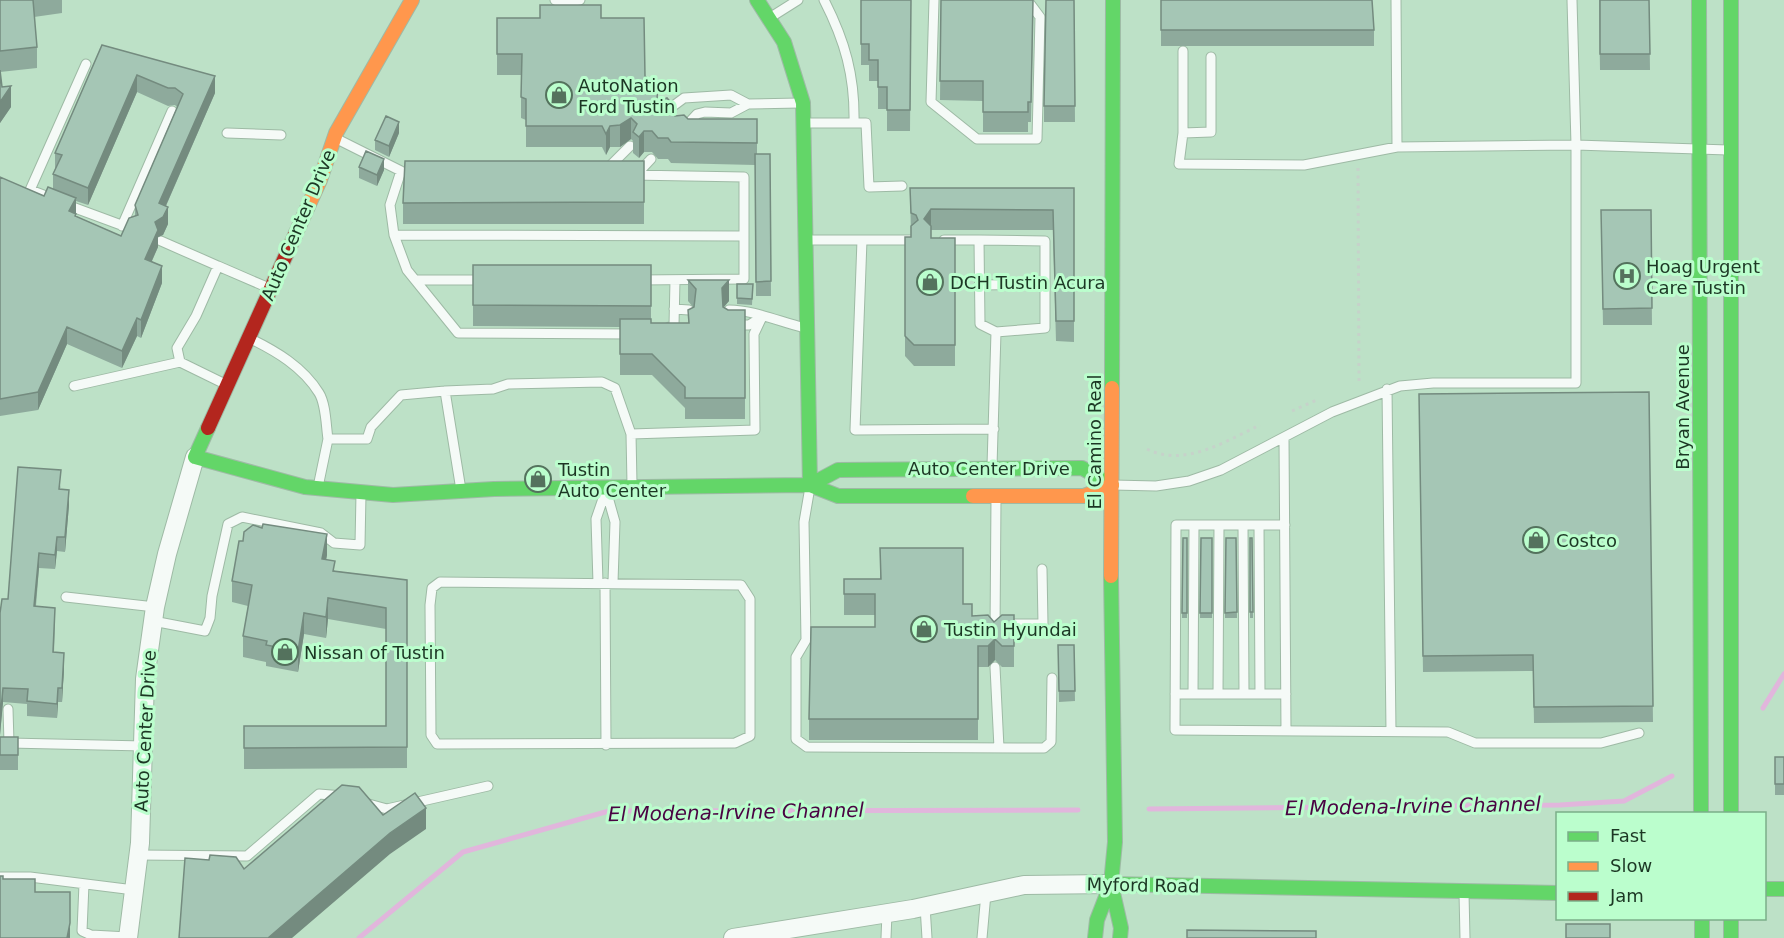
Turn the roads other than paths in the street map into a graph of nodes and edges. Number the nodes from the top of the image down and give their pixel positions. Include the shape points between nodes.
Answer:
1 (555, 0) edge
2 (580, 0) edge
3 (758, 0) edge
4 (798, 0) edge
5 (824, 0) edge
6 (934, 0) edge
7 (1012, 0) edge
8 (1113, 0) edge
9 (1396, 0) edge
10 (1572, 0) edge
11 (1699, 0) edge
12 (1731, 0) edge
13 (406, 2) edge
14 (771, 17) junction
15 (1183, 51) dead end
16 (1211, 57) dead end
17 (86, 64) dead end
18 (803, 103) junction
19 (748, 104) junction
20 (172, 111) dead end
21 (662, 114) edge
22 (805, 123) junction
23 (854, 123) junction
24 (679, 132) edge
25 (1183, 132) junction
26 (227, 133) dead end
27 (281, 135) dead end
28 (335, 138) junction
29 (1576, 145) junction
30 (630, 146) dead end
31 (1396, 147) junction
32 (1699, 150) junction
33 (1731, 150) junction
34 (651, 159) dead end
35 (401, 171) junction
36 (413, 171) edge
37 (613, 175) edge
38 (625, 175) edge
39 (636, 175) junction
40 (902, 186) dead end
41 (122, 226) junction
42 (132, 230) edge
43 (394, 235) junction
44 (744, 236) junction
45 (806, 240) junction
46 (862, 240) junction
47 (910, 240) edge
48 (931, 240) edge
49 (979, 240) junction
50 (160, 241) edge
51 (218, 266) junction
52 (416, 280) junction
53 (498, 280) edge
54 (628, 280) edge
55 (675, 280) junction
56 (1044, 284) junction
57 (980, 285) junction
58 (271, 289) junction
59 (674, 317) junction
60 (762, 317) junction
61 (807, 329) junction
62 (996, 332) junction
63 (642, 334) edge
64 (654, 334) edge
65 (249, 338) junction
66 (180, 362) junction
67 (74, 386) dead end
68 (227, 386) junction
69 (1387, 389) junction
70 (445, 391) junction
71 (994, 429) junction
72 (631, 434) junction
73 (1284, 438) junction
74 (328, 439) junction
75 (195, 457) junction
76 (992, 468) junction
77 (810, 485) junction
78 (1112, 485) junction
79 (317, 488) junction
80 (632, 489) junction
81 (606, 490) junction
82 (461, 491) junction
83 (361, 492) junction
84 (996, 496) junction
85 (1194, 525) junction
86 (1219, 525) junction
87 (1243, 525) junction
88 (1259, 525) junction
89 (1286, 525) junction
90 (1042, 569) dead end
91 (605, 583) junction
92 (66, 597) dead end
93 (154, 614) junction
94 (995, 624) junction
95 (995, 636) edge
96 (995, 667) dead end
97 (1052, 678) dead end
98 (1175, 694) junction
99 (1193, 694) junction
100 (1218, 694) junction
101 (1244, 694) junction
102 (1260, 694) junction
103 (1286, 694) junction
104 (8, 709) dead end
105 (1286, 730) junction
106 (1391, 731) junction
107 (1639, 733) dead end
108 (606, 745) junction
109 (144, 746) junction
110 (999, 748) junction
111 (488, 786) dead end
112 (1701, 812) edge
113 (1731, 812) edge
114 (138, 855) junction
115 (0, 877) edge
116 (84, 884) junction
117 (1111, 884) junction
118 (1766, 889) edge
119 (1784, 889) edge
120 (134, 890) junction
121 (986, 891) junction
122 (1464, 893) junction
123 (1556, 893) edge
124 (926, 906) junction
125 (887, 913) junction
126 (1702, 920) edge
127 (1731, 920) edge
128 (128, 938) edge
129 (733, 938) edge
130 (886, 938) edge
131 (927, 938) edge
132 (982, 938) edge
133 (1095, 938) edge
134 (1120, 938) edge
135 (1465, 938) edge
136 (1702, 938) edge
137 (1731, 938) edge

1 - 2 lane
3 - 14 street
4 - 14 lane
5 - 23 lane via 846,51 855,89
6 - 7 lane via 931,102 977,139 1037,140 1040,17 1028,1
8 - 78 street, El Camino Real
9 - 31 lane
10 - 29 lane
11 - 32 street, Bryan Avenue
12 - 33 street
13 - 28 street, Auto Center Drive
14 - 18 street via 784,42
15 - 25 lane
16 - 25 lane via 1211,132
17 - 41 lane via 30,190
18 - 19 lane
18 - 22 street
19 - 21 lane via 732,95 684,98
19 - 24 lane via 731,113 697,114
20 - 41 lane
22 - 23 lane
22 - 45 street
23 - 40 lane via 866,123 868,187
25 - 31 lane via 1179,164 1304,165
26 - 27 lane
28 - 35 lane
28 - 58 street, Auto Center Drive
29 - 31 lane
29 - 32 lane
29 - 69 lane via 1576,383 1433,383
30 - 37 lane via 602,174
32 - 33 lane
32 - 112 street, Bryan Avenue
33 - 113 street
34 - 39 lane
35 - 36 lane
35 - 43 lane via 390,205
38 - 39 lane
39 - 44 lane via 744,177
41 - 42 lane
43 - 44 lane
43 - 52 lane via 407,270
44 - 55 lane via 744,279
45 - 46 lane
45 - 61 street
46 - 47 lane
46 - 71 lane via 855,430
48 - 49 lane
49 - 56 lane via 1045,241
49 - 57 lane
50 - 51 lane
51 - 58 lane
51 - 66 lane via 177,348
52 - 53 lane
52 - 63 lane via 458,333
54 - 55 lane
55 - 59 lane
56 - 57 lane
56 - 62 lane via 1045,328
57 - 62 lane via 980,324
58 - 65 street, Auto Center Drive
59 - 59 lane via 688,318
59 - 64 lane
60 - 60 lane via 748,310 729,318 749,325
60 - 61 lane
60 - 72 lane via 754,334 755,430
61 - 77 street
62 - 71 lane
65 - 68 street, Auto Center Drive
65 - 74 lane via 292,363 320,394
66 - 67 lane
66 - 68 lane
68 - 75 street, Auto Center Drive
69 - 73 lane
69 - 106 lane
70 - 72 lane via 493,389 508,384 602,382 615,388
70 - 74 lane via 401,395 371,427 367,438
70 - 82 lane
71 - 76 lane
72 - 80 lane
73 - 78 lane via 1249,458 1189,481 1156,486
73 - 89 lane
74 - 79 lane
75 - 79 street, Auto Center Drive
75 - 93 street, Auto Center Drive
76 - 77 street, Auto Center Drive via 838,470
76 - 78 street, Auto Center Drive via 1082,468
77 - 80 street, Auto Center Drive
77 - 84 street, Auto Center Drive via 838,496
77 - 110 lane via 804,522 806,640 796,657 796,739 807,747
78 - 84 street, Auto Center Drive via 1083,496
78 - 117 street, El Camino Real via 1115,842
79 - 83 street, Auto Center Drive
80 - 81 street, Auto Center Drive
81 - 82 street, Auto Center Drive
81 - 91 lane via 615,522
81 - 91 lane via 596,519
82 - 83 street, Auto Center Drive via 393,495
83 - 93 lane via 360,545 334,543 321,533 242,518 228,524 205,631
84 - 94 lane
85 - 86 lane
85 - 98 lane via 1176,525
85 - 99 lane
86 - 87 lane
86 - 100 lane
87 - 88 lane
87 - 101 lane
88 - 89 lane
88 - 102 lane
89 - 103 lane
90 - 94 lane via 1043,624
91 - 108 lane
91 - 108 lane via 741,585 750,599 750,736 735,743
91 - 108 lane via 440,582 432,588 430,605 431,735 437,744
92 - 93 lane
93 - 109 street, Auto Center Drive via 145,679
94 - 95 lane
96 - 110 lane
97 - 110 lane via 1051,742 1044,748
98 - 99 lane
98 - 105 lane via 1175,730
99 - 100 lane
100 - 101 lane
101 - 102 lane
102 - 103 lane
103 - 105 lane
104 - 109 lane via 9,743
105 - 106 lane
106 - 107 lane via 1448,732 1475,743 1601,743
109 - 114 street, Auto Center Drive
111 - 114 lane via 387,809 335,794 319,794 247,856
114 - 120 street, Auto Center Drive
115 - 116 lane
116 - 120 lane
116 - 128 lane via 82,931
117 - 121 street, Myford Road via 1024,885
117 - 122 street, Myford Road
117 - 133 street, El Camino Real via 1097,920
117 - 134 street, El Camino Real
118 - 119 street
120 - 128 street, Auto Center Drive
121 - 124 street, Myford Road
121 - 132 lane
122 - 123 street, Myford Road
122 - 135 lane
124 - 125 street, Myford Road
124 - 131 lane
125 - 129 street, Myford Road
125 - 130 lane
126 - 136 street
127 - 137 street

